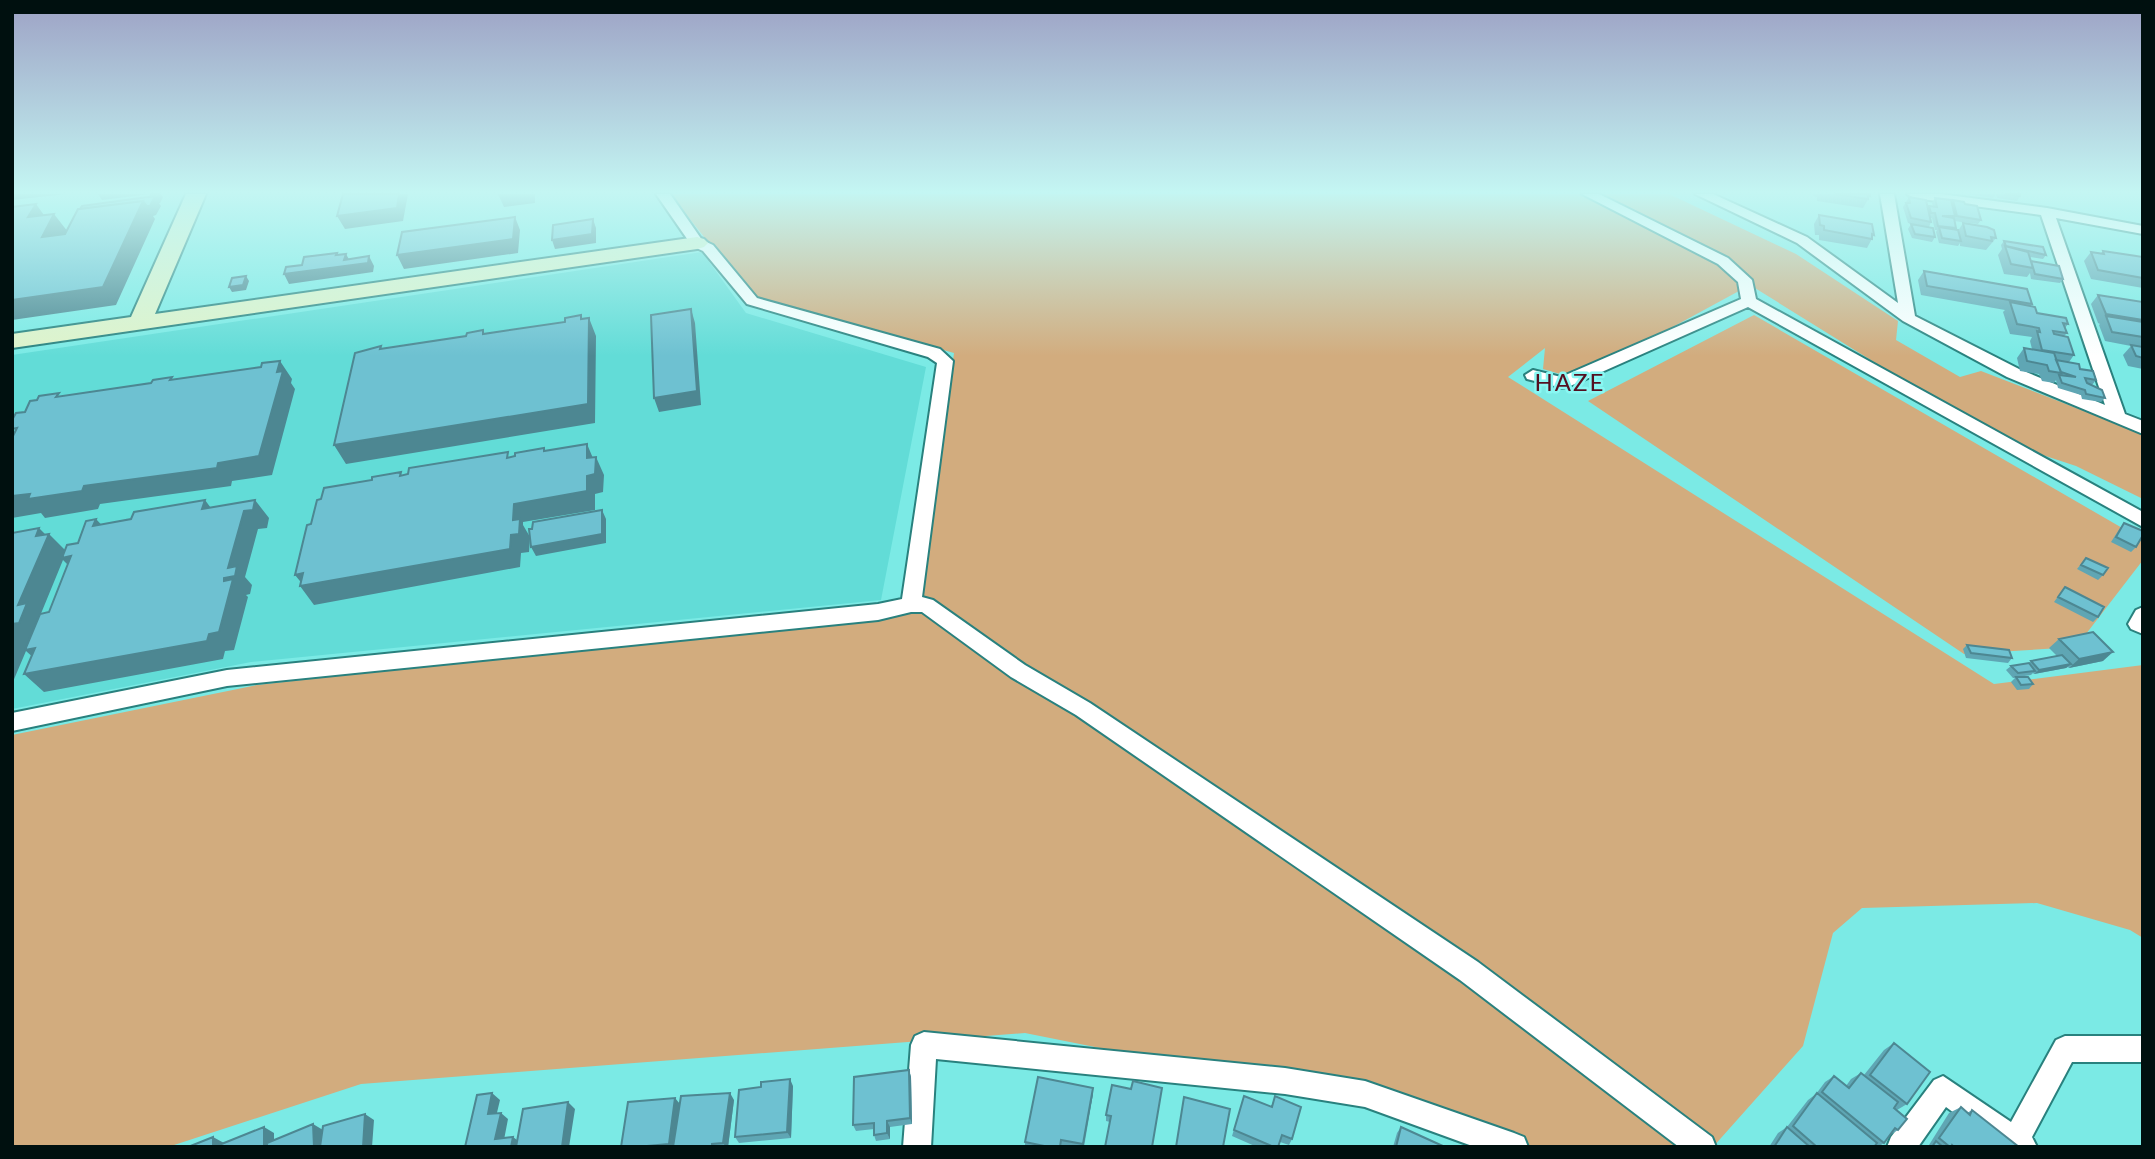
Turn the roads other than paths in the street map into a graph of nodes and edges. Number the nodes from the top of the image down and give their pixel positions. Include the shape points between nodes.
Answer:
1 (172, 248) edge
2 (662, 248) edge
3 (708, 248) edge
4 (1697, 248) edge
5 (1813, 248) edge
6 (1897, 248) edge
7 (2059, 248) edge
8 (1749, 301) junction
9 (1908, 318) junction
10 (139, 323) junction
11 (12, 341) edge
12 (1533, 375) dead end
13 (2118, 419) junction
14 (2143, 428) edge
15 (2143, 520) edge
16 (911, 604) junction
17 (2143, 615) edge
18 (2143, 626) edge
19 (12, 722) edge
20 (2143, 1049) edge
21 (2019, 1144) edge
22 (918, 1147) edge
23 (1514, 1147) edge
24 (1702, 1147) edge
25 (1901, 1147) edge

1 - 10 street
2 - 10 street
3 - 16 street via 752,301 934,353 944,362
4 - 8 street via 1723,261 1745,280
5 - 9 street
6 - 9 street
7 - 13 street
8 - 12 street via 1562,383
8 - 15 street
9 - 13 street via 2012,373
10 - 11 street
13 - 14 street
16 - 19 street via 878,612 227,678
16 - 24 street via 926,605 1469,971
17 - 18 street via 2138,624
20 - 21 street via 2065,1049
21 - 25 street via 1943,1089
22 - 23 street via 924,1045 1285,1081 1365,1094

